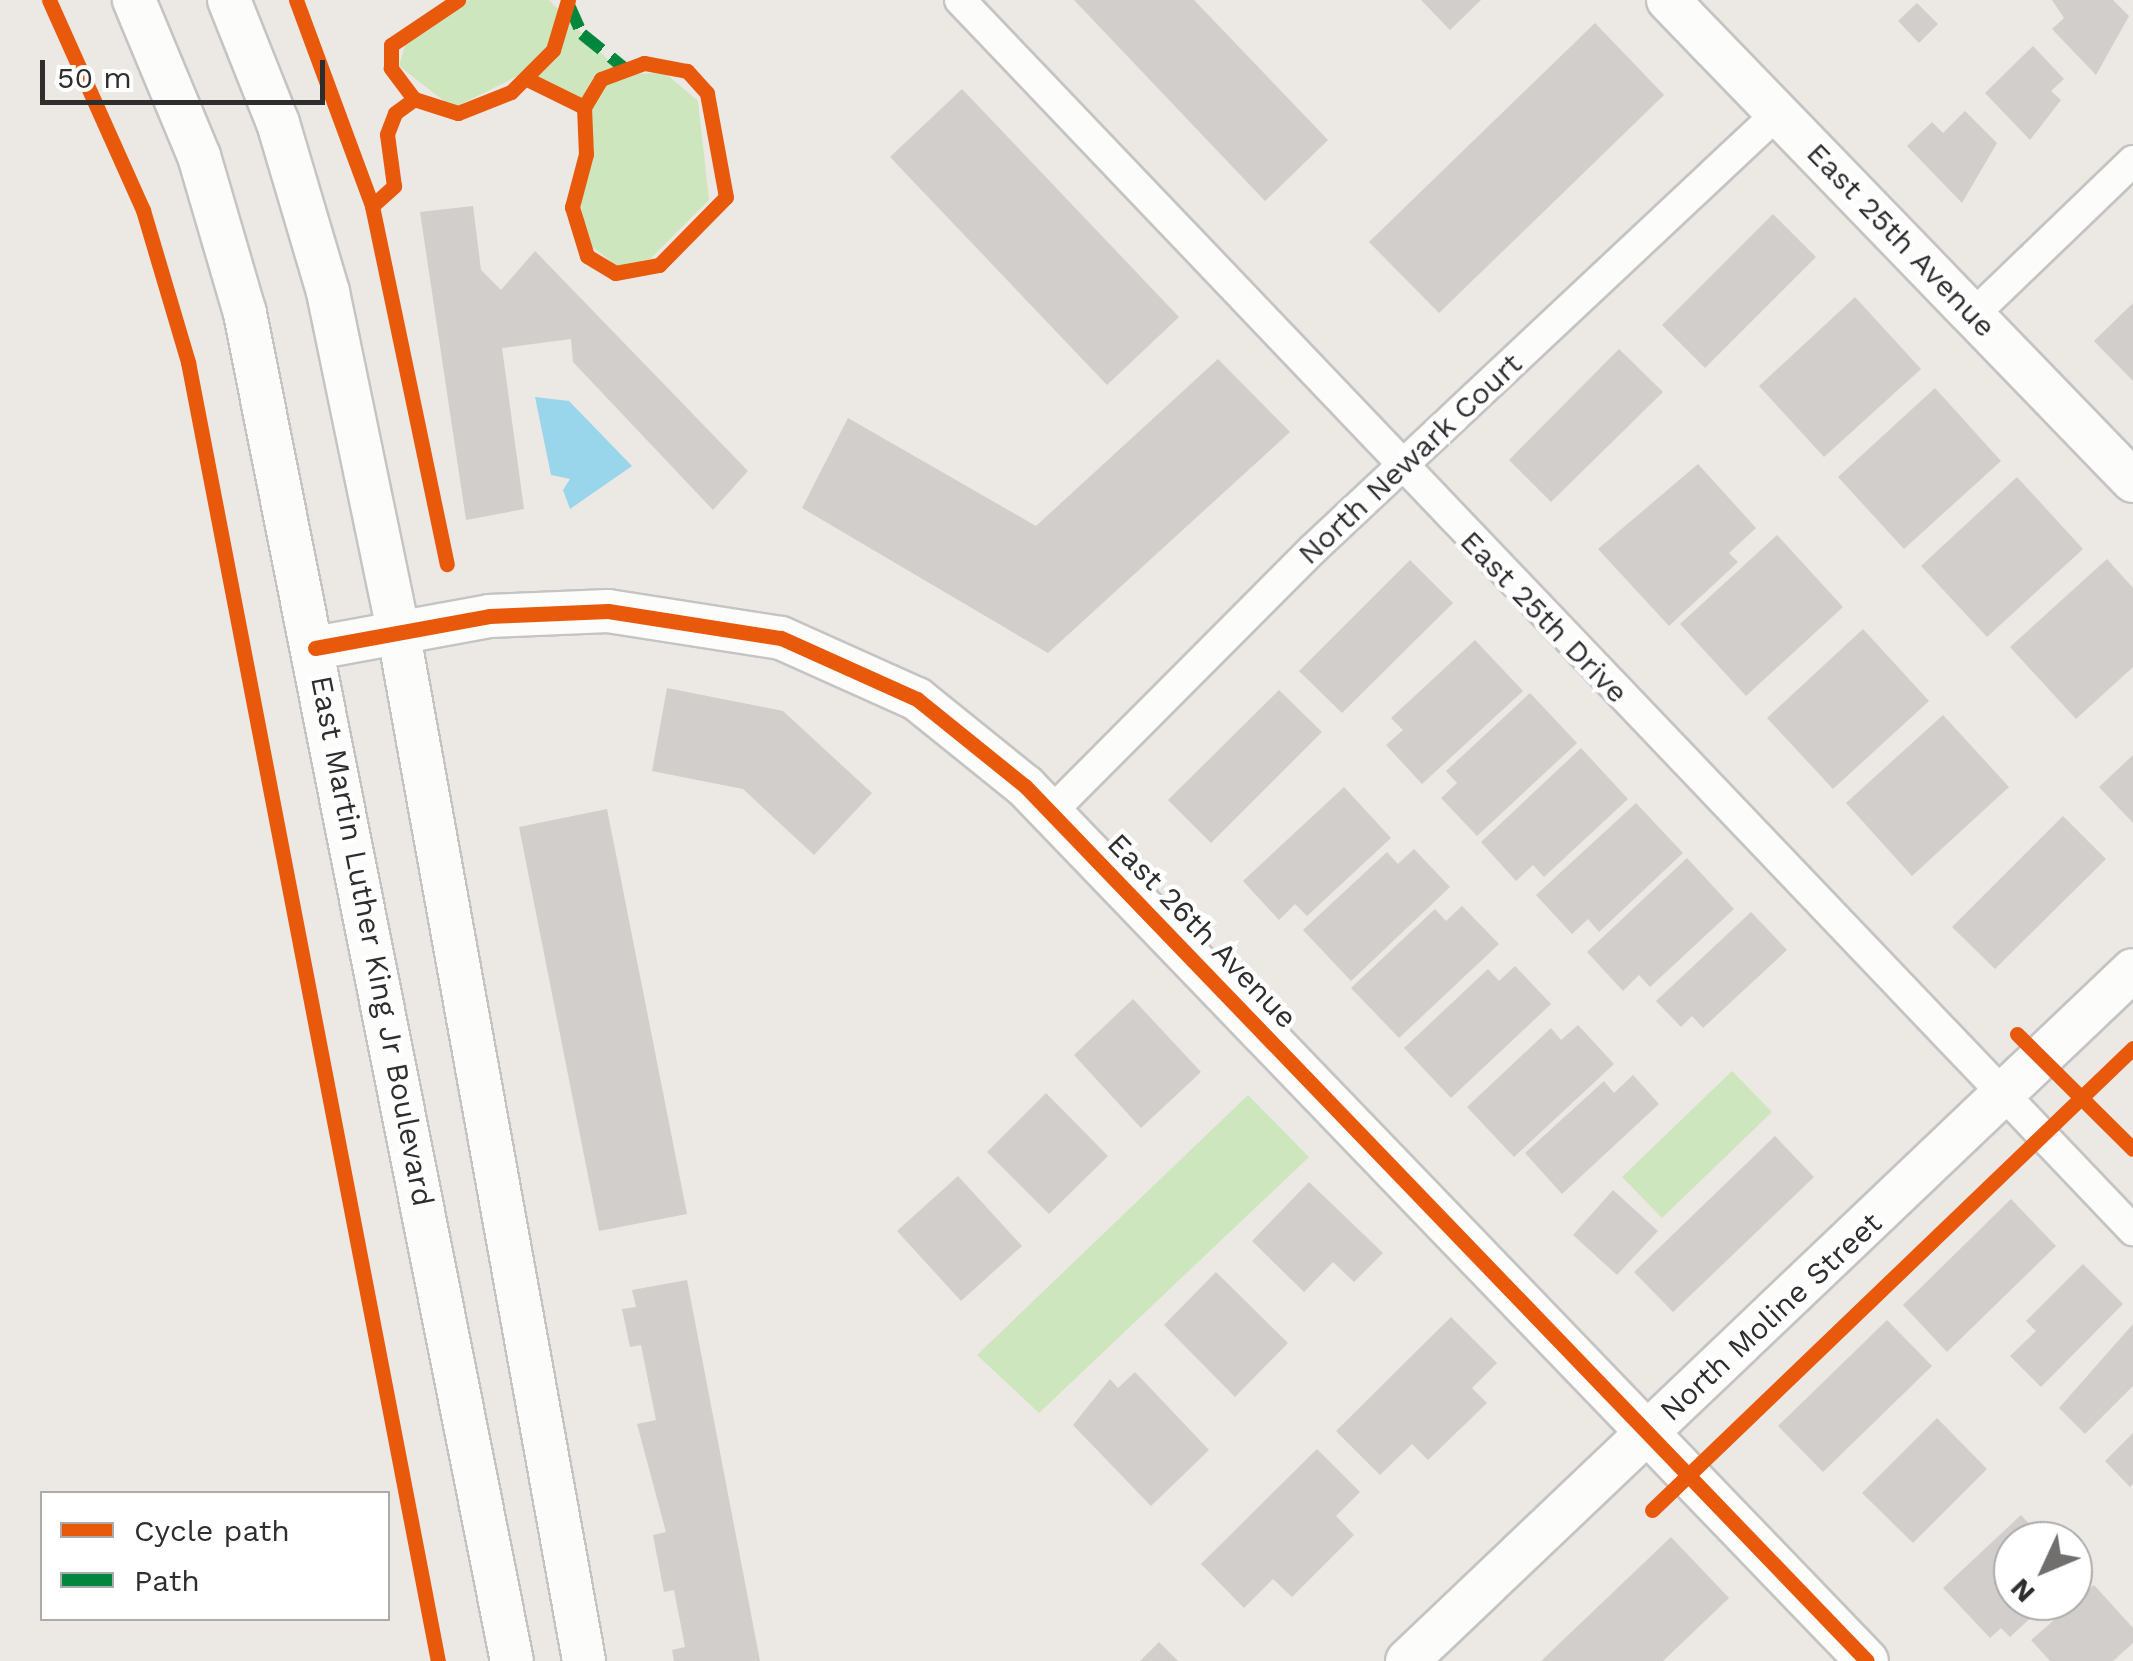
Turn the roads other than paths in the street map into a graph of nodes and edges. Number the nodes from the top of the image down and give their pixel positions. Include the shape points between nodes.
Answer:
1 (134, 0) edge
2 (228, 0) edge
3 (960, 0) edge
4 (1668, 0) edge
5 (1778, 113) junction
6 (2133, 161) edge
7 (1973, 315) junction
8 (1402, 467) junction
9 (2133, 482) edge
10 (398, 630) junction
11 (315, 648) junction
12 (1050, 813) junction
13 (2133, 970) edge
14 (2002, 1095) junction
15 (2133, 1230) edge
16 (1647, 1433) junction
17 (512, 1661) edge
18 (584, 1661) edge
19 (1407, 1661) edge
20 (1866, 1661) edge

1 - 11 street, East Martin Luther King Jr Boulevard via 222,228
2 - 10 street via 278,123 328,292
3 - 8 street, East 25th Drive
4 - 5 street, East 25th Avenue
5 - 7 street, East 25th Avenue
5 - 8 street, North Newark Court
6 - 7 street
7 - 9 street, East 25th Avenue
8 - 12 street, North Newark Court
8 - 14 street, East 25th Drive
10 - 11 street, East 26th Avenue
10 - 12 street, East 26th Avenue via 608,611 781,638 917,698
10 - 18 street
11 - 17 street, East Martin Luther King Jr Boulevard
12 - 16 street, East 26th Avenue
13 - 14 street, North Moline Street
14 - 15 street, East 25th Drive
14 - 16 street, North Moline Street
16 - 19 street, North Moline Street
16 - 20 street, East 26th Avenue

